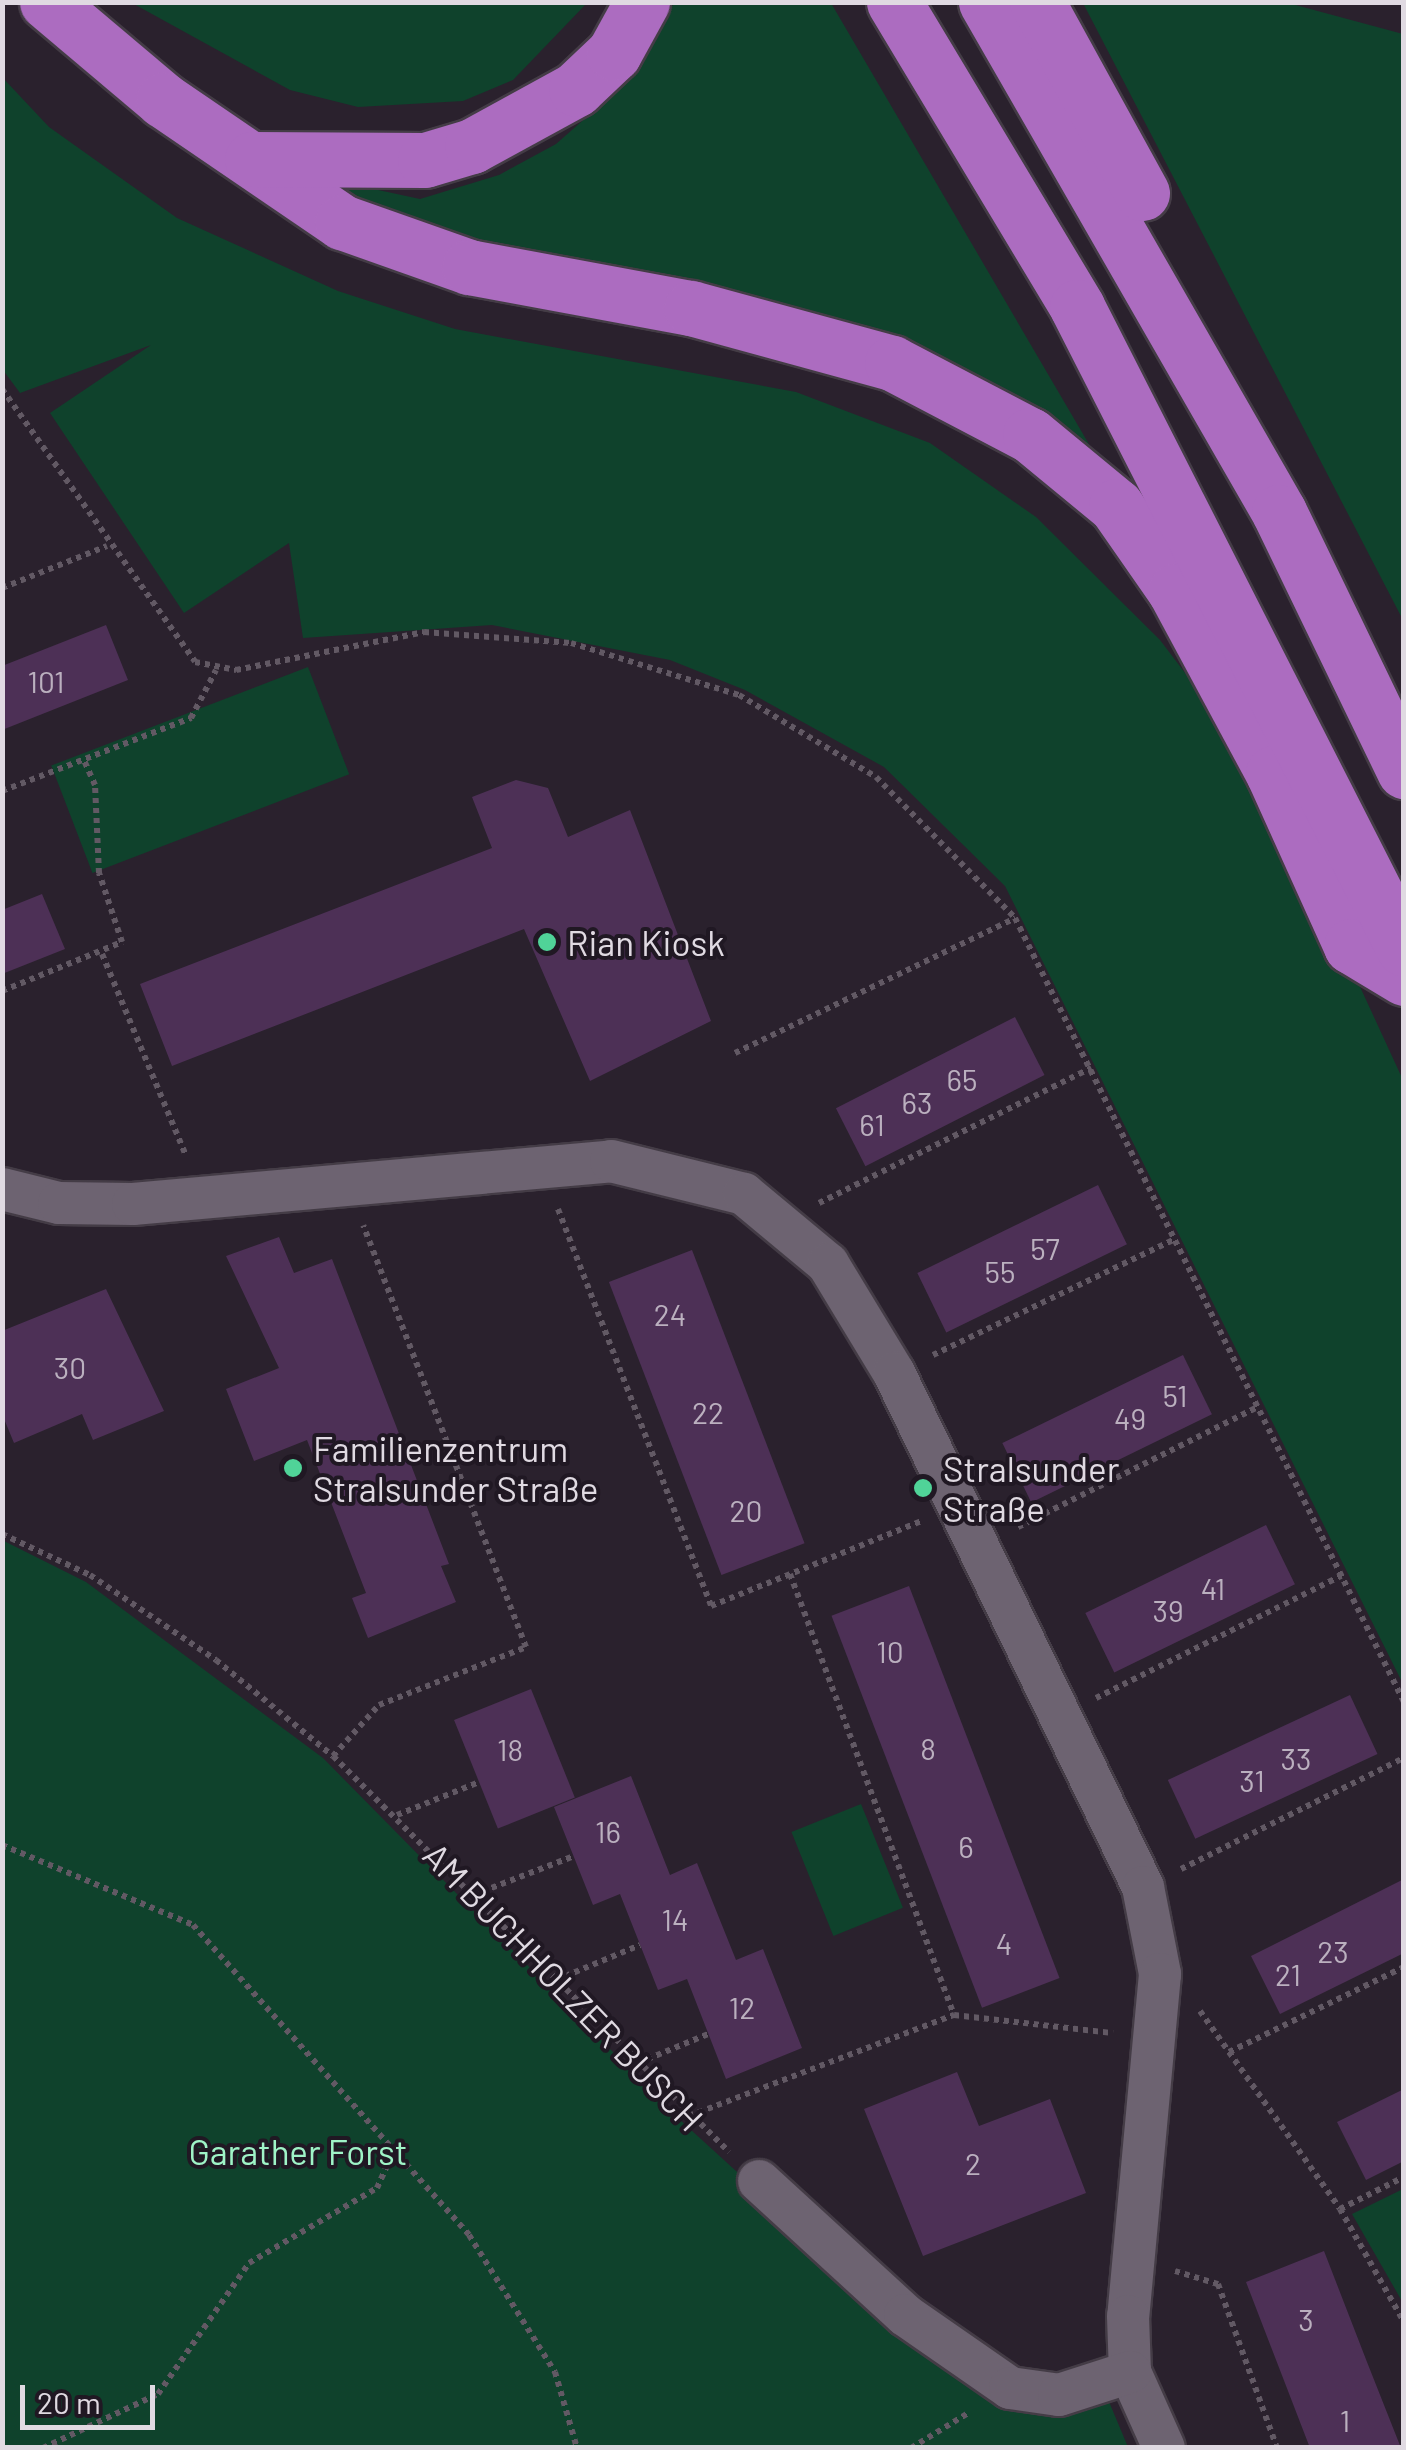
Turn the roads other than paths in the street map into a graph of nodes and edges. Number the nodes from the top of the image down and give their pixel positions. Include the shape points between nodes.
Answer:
1 (47, 2) edge
2 (642, 2) edge
3 (894, 2) edge
4 (986, 2) edge
5 (1038, 2) edge
6 (252, 159) junction
7 (1148, 271) junction
8 (1404, 771) edge
9 (1404, 949) edge
10 (1404, 978) edge
11 (2, 1189) edge
12 (759, 2181) road end
13 (1130, 2372) junction
14 (1164, 2448) edge

1 - 6 highway via 148,88
2 - 6 highway via 614,54 576,89 472,146 424,160
3 - 9 highway via 1077,308
4 - 7 highway
5 - 7 highway via 1142,194
6 - 10 highway via 342,222 432,254 691,308 892,363 1030,435 1116,506 1166,577 1273,772 1351,946
7 - 8 highway via 1280,512
11 - 13 street via 59,1203 204,1200 540,1161 692,1175 744,1194 828,1264 894,1373 1144,1888 1157,1936 1156,2023 1133,2258
12 - 13 street via 904,2315 1010,2388 1059,2395
13 - 14 street

